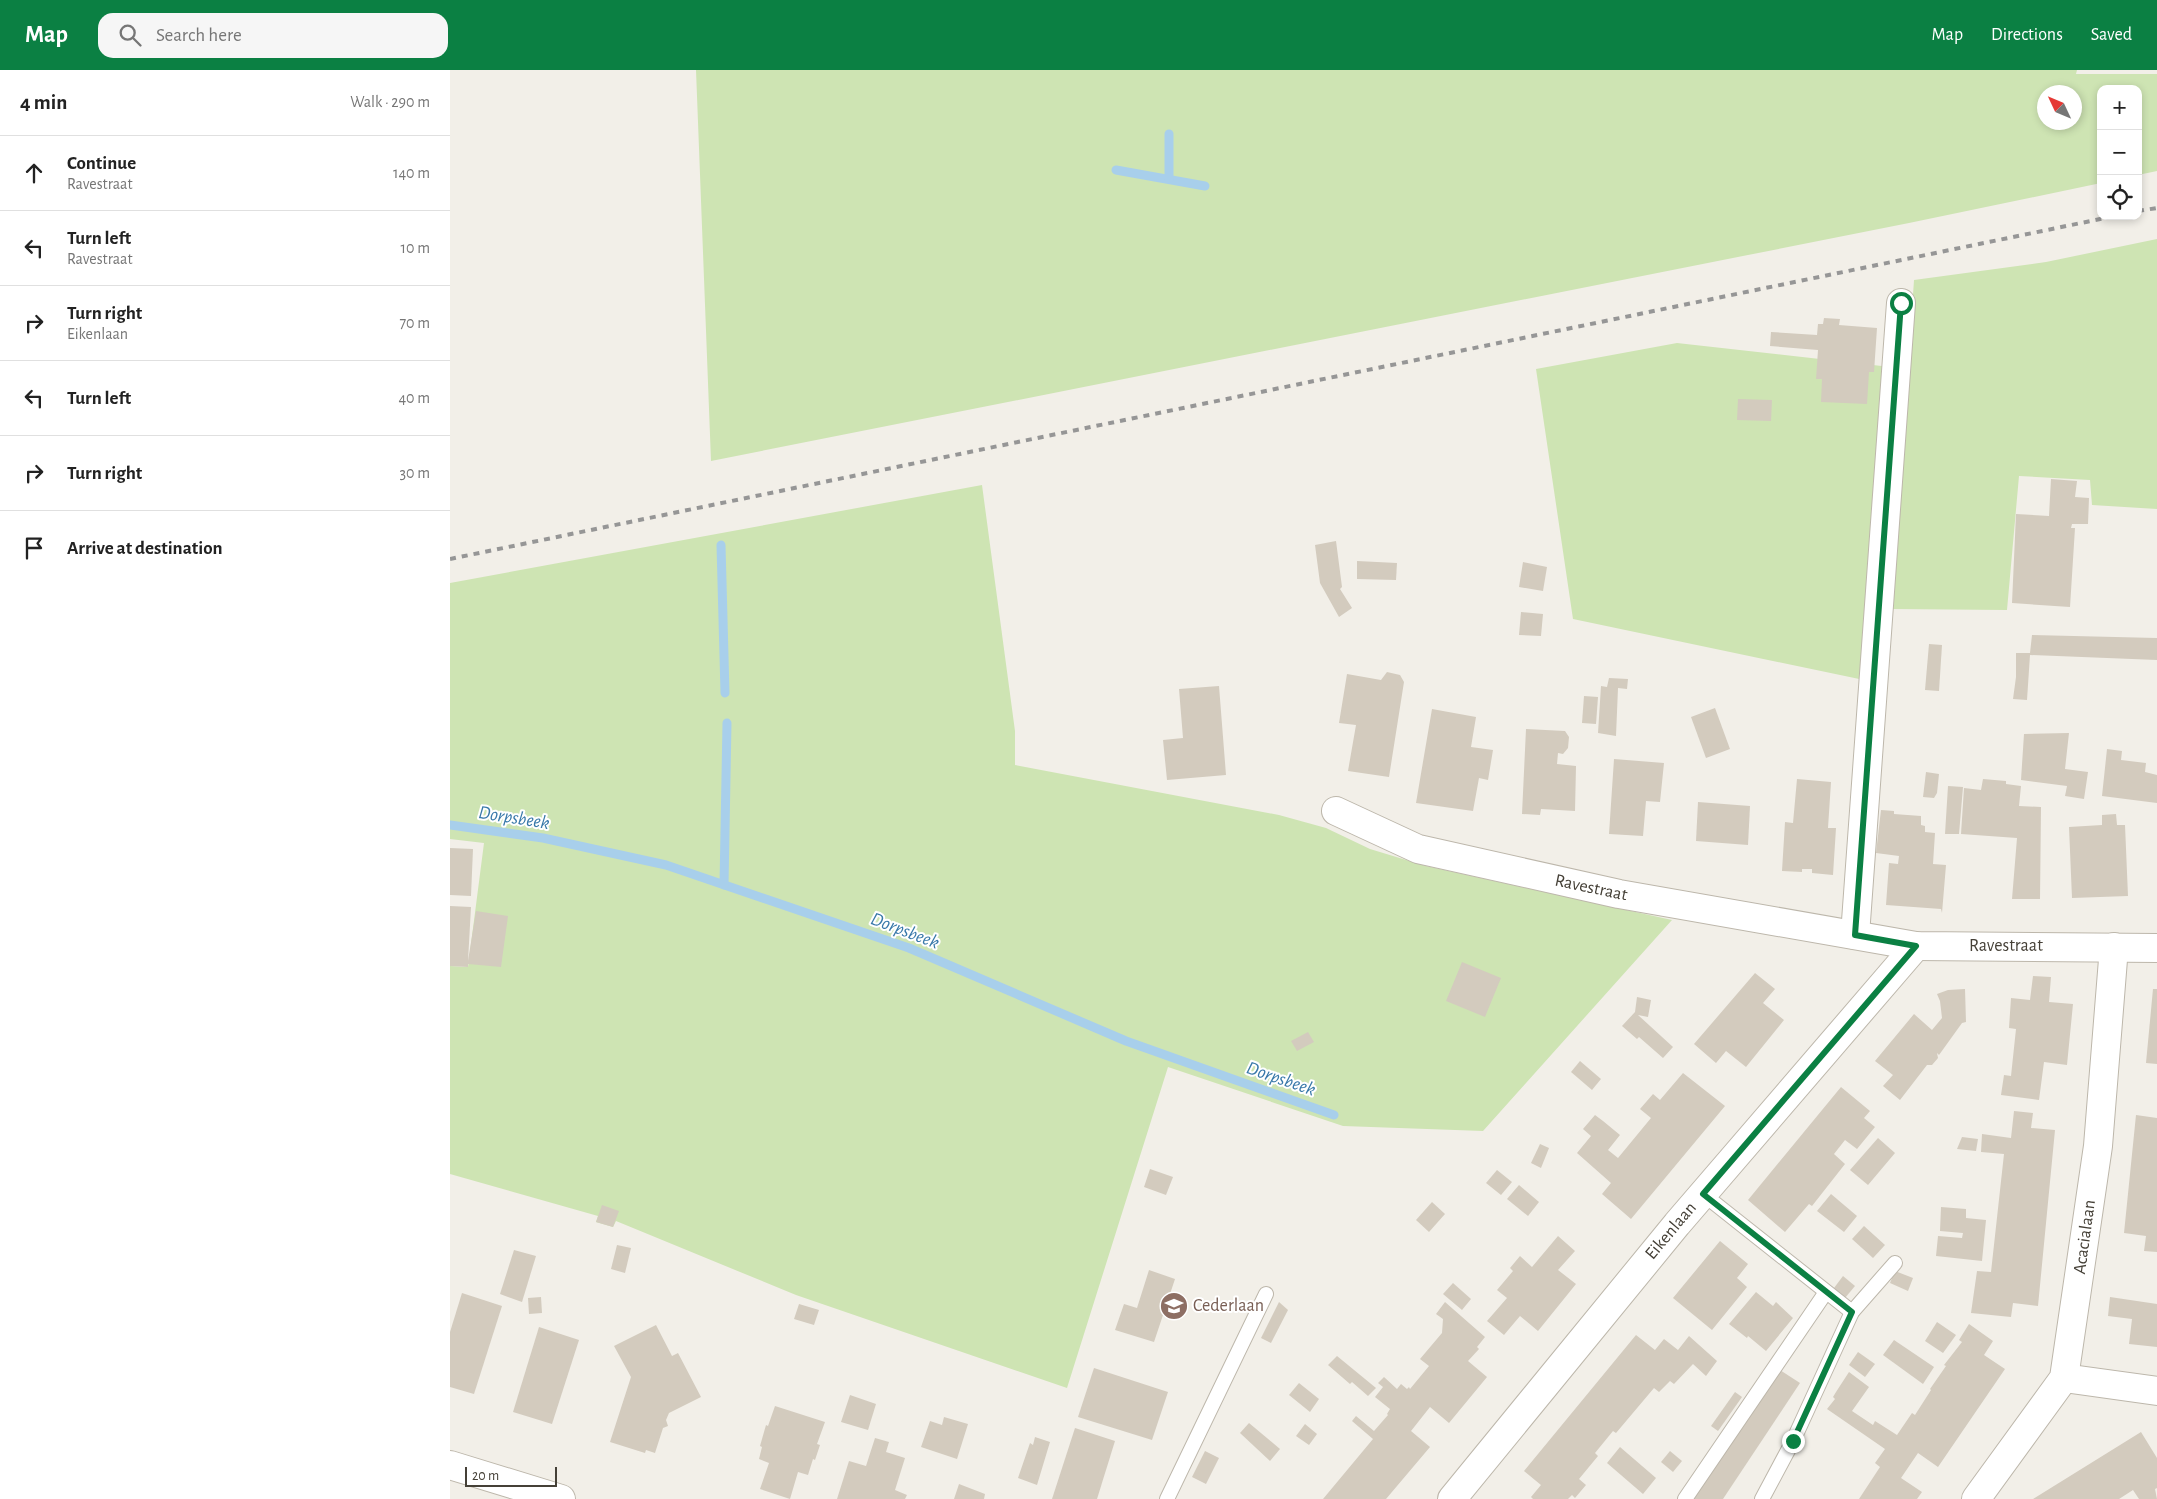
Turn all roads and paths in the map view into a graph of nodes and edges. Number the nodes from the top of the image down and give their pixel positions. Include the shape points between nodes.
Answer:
1 (1901, 303) dead end
2 (1336, 811) dead end
3 (1855, 935) junction
4 (1916, 946) junction
5 (2114, 946) junction
6 (2157, 948) edge
7 (1703, 1194) junction
8 (1895, 1263) dead end
9 (1826, 1292) junction
10 (1266, 1294) dead end
11 (1852, 1312) junction
12 (2064, 1378) junction
13 (2157, 1391) edge
14 (450, 1465) edge
15 (561, 1499) edge
16 (1167, 1499) edge
17 (1452, 1499) edge
18 (1685, 1499) edge
19 (1762, 1499) edge
20 (1976, 1499) edge

1 - 3 street
2 - 3 street, Ravestraat via 1418,849 1619,894
3 - 4 street, Ravestraat
4 - 5 street, Ravestraat
4 - 7 street, Eikenlaan
5 - 6 street, Ravestraat
5 - 12 street, Acacialaan via 2098,1146
7 - 9 lane
7 - 17 street, Eikenlaan
8 - 11 lane
9 - 11 lane
9 - 18 lane
10 - 16 lane
11 - 19 lane via 1793,1441
12 - 13 street
12 - 20 street, Acacialaan
14 - 15 street

